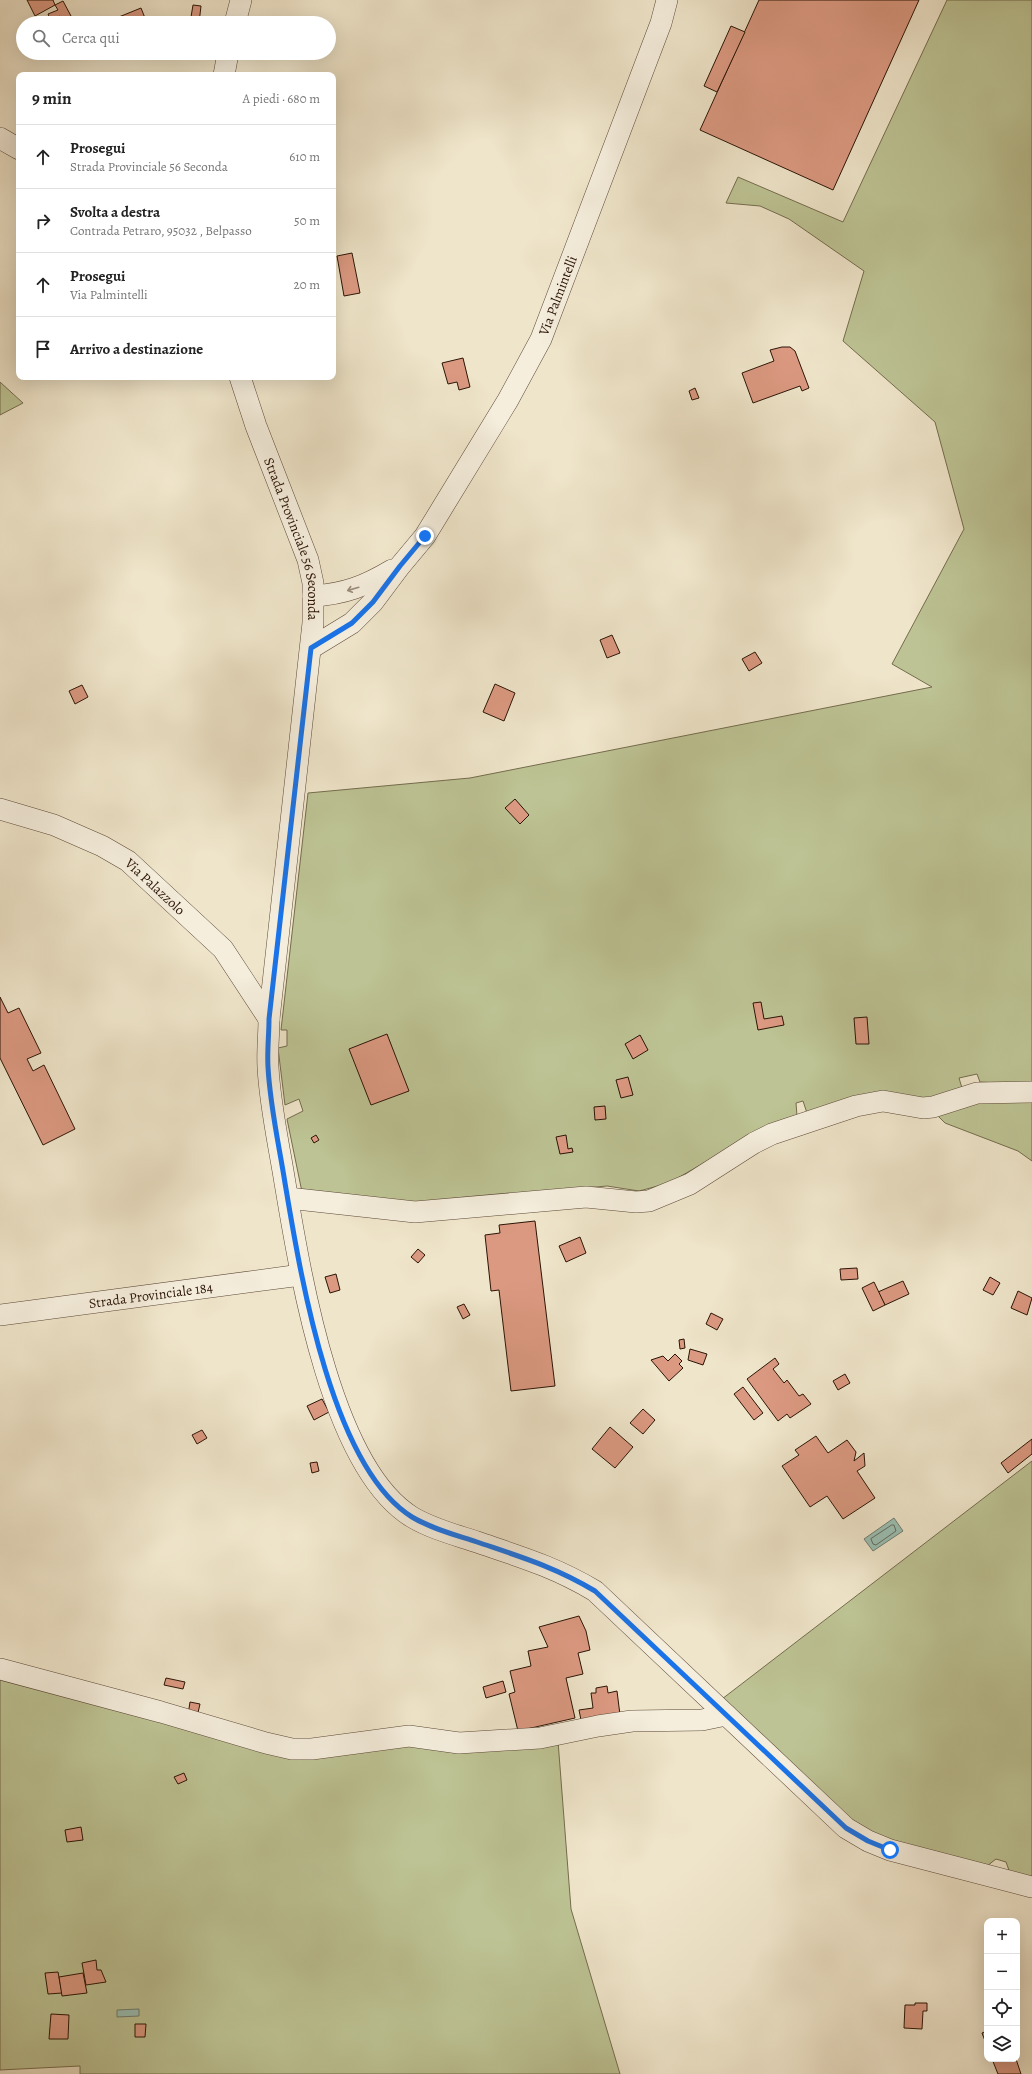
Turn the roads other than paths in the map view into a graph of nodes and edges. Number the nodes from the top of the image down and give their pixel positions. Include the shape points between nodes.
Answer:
1 (240, 0) edge
2 (667, 0) edge
3 (237, 16) edge
4 (227, 60) edge
5 (225, 72) edge
6 (0, 138) edge
7 (16, 147) edge
8 (241, 380) edge
9 (400, 566) junction
10 (313, 596) junction
11 (311, 648) junction
12 (0, 809) edge
13 (269, 1019) junction
14 (1032, 1092) edge
15 (288, 1198) junction
16 (301, 1275) junction
17 (0, 1315) edge
18 (0, 1669) edge
19 (726, 1715) junction
20 (1032, 1887) edge

1 - 3 street
2 - 9 street, Via Palmintelli via 661,23 542,339 425,536
4 - 5 street
6 - 7 street
8 - 10 street, Strada Provinciale 56 Seconda via 256,426 300,537 313,582
9 -> 10 street via 371,583 352,590
9 - 11 street, Via Palmintelli via 373,602 352,623
10 - 11 street, Strada Provinciale 56 Seconda
11 - 13 street, Strada Provinciale 56 Seconda
12 - 13 street, Via Palazzolo via 54,825 102,846 128,861 223,949
13 - 15 street, Strada Provinciale 56 Seconda via 268,1067
14 - 15 street via 977,1093 923,1108 883,1100 856,1106 772,1134 690,1184 649,1201 586,1197 416,1212
15 - 16 street, Strada Provinciale 56 Seconda
16 - 17 street, Strada Provinciale 184
16 - 19 street, Strada Provinciale 56 Seconda via 329,1385 356,1446 372,1475 390,1498 412,1517 432,1527 545,1564 595,1591
18 - 19 street via 292,1749 312,1749 409,1736 459,1743 540,1738 625,1722 702,1720
19 - 20 street, Strada Provinciale 56 Seconda via 846,1828 868,1841 890,1850

